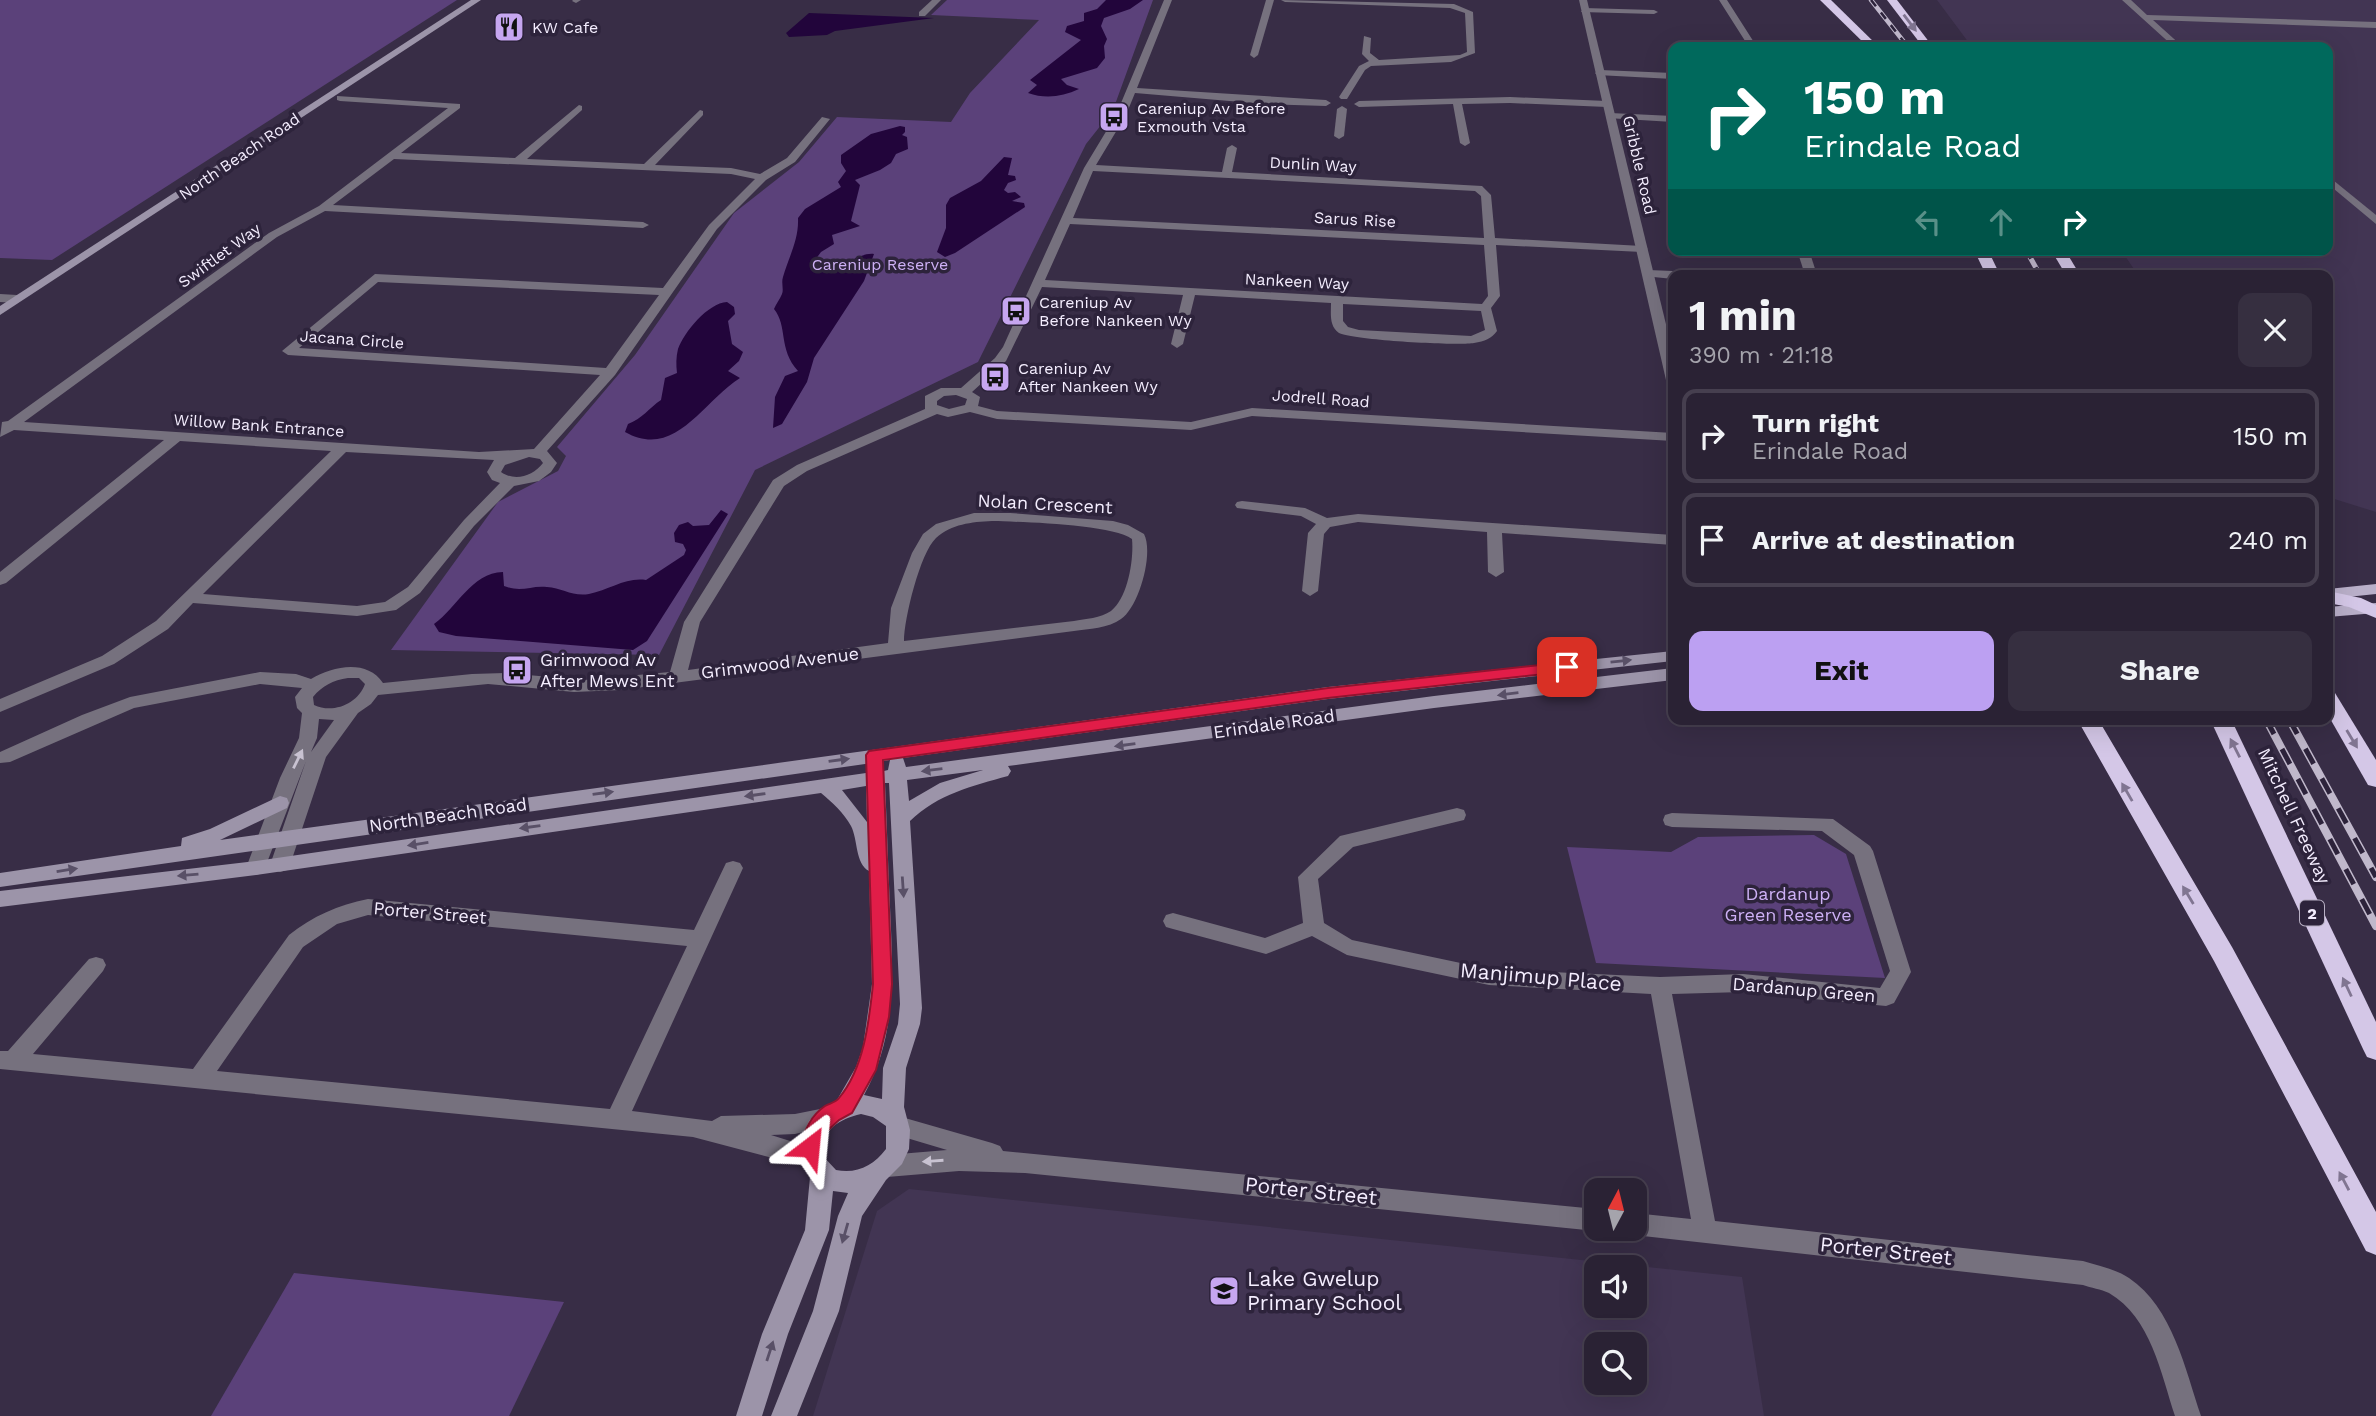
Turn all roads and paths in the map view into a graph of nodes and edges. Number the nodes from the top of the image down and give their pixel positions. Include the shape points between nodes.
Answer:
1 (468, 0) edge
2 (477, 0) edge
3 (936, 0) edge
4 (1168, 0) edge
5 (1270, 0) edge
6 (1285, 0) edge
7 (1723, 0) edge
8 (1825, 0) edge
9 (1843, 0) edge
10 (1892, 0) edge
11 (2126, 0) edge
12 (1381, 2) edge
13 (1583, 5) edge
14 (1654, 12) dead end
15 (922, 14) dead end
16 (2146, 17) junction
17 (2376, 25) edge
18 (1367, 38) dead end
19 (1748, 42) edge
20 (1869, 42) edge
21 (1871, 42) edge
22 (1924, 42) edge
23 (2174, 42) edge
24 (1254, 55) dead end
25 (1376, 62) junction
26 (1600, 74) junction
27 (1668, 76) edge
28 (1133, 90) junction
29 (1345, 97) junction
30 (340, 98) dead end
31 (1457, 102) junction
32 (1326, 103) junction
33 (1359, 104) junction
34 (1607, 104) junction
35 (579, 108) dead end
36 (1342, 109) junction
37 (700, 113) dead end
38 (1610, 116) junction
39 (825, 119) dead end
40 (1668, 119) edge
41 (1339, 136) dead end
42 (1465, 143) dead end
43 (1232, 148) dead end
44 (391, 156) junction
45 (517, 162) junction
46 (647, 167) junction
47 (1089, 169) junction
48 (1226, 175) junction
49 (762, 178) junction
50 (2333, 182) edge
51 (323, 208) junction
52 (1066, 221) junction
53 (2376, 221) edge
54 (643, 225) dead end
55 (1491, 242) junction
56 (1642, 249) junction
57 (1648, 274) junction
58 (1668, 275) edge
59 (1038, 283) junction
60 (1190, 291) junction
61 (668, 292) junction
62 (1337, 299) junction
63 (5, 302) edge
64 (1485, 308) junction
65 (1177, 344) dead end
66 (1668, 359) edge
67 (610, 372) junction
68 (964, 392) junction
69 (970, 408) junction
70 (934, 410) junction
71 (3, 429) edge
72 (176, 436) junction
73 (1668, 438) edge
74 (162, 447) junction
75 (337, 453) junction
76 (538, 453) junction
77 (516, 455) junction
78 (496, 467) junction
79 (510, 481) junction
80 (1241, 505) dead end
81 (1325, 523) junction
82 (1494, 528) junction
83 (1668, 540) edge
84 (34, 553) junction
85 (0, 564) edge
86 (1496, 572) dead end
87 (0, 580) edge
88 (1310, 591) dead end
89 (2333, 596) edge
90 (190, 598) junction
91 (2375, 604) edge
92 (2333, 611) edge
93 (1061, 626) joint
94 (896, 648) junction
95 (1668, 657) edge
96 (1668, 675) edge
97 (678, 676) junction
98 (314, 686) junction
99 (373, 690) junction
100 (0, 706) edge
101 (2333, 706) edge
102 (352, 708) junction
103 (311, 712) junction
104 (2090, 725) edge
105 (2223, 725) edge
106 (897, 752) junction
107 (875, 755) junction
108 (1049, 755) junction
109 (5, 758) dead end
110 (898, 775) junction
111 (875, 778) junction
112 (2376, 779) edge
113 (823, 785) junction
114 (280, 803) junction
115 (1457, 815) dead end
116 (900, 819) junction
117 (1672, 820) dead end
118 (289, 837) junction
119 (266, 841) junction
120 (139, 859) junction
121 (280, 864) junction
122 (256, 868) junction
123 (733, 868) dead end
124 (879, 873) junction
125 (0, 880) edge
126 (0, 899) edge
127 (1173, 921) dead end
128 (1314, 927) junction
129 (699, 939) junction
130 (96, 965) dead end
131 (1660, 986) junction
132 (2376, 1049) edge
133 (7, 1060) edge
134 (198, 1079) junction
135 (835, 1112) junction
136 (616, 1120) junction
137 (896, 1122) junction
138 (693, 1127) junction
139 (1025, 1162) junction
140 (816, 1166) junction
141 (882, 1170) junction
142 (1584, 1219) edge
143 (1647, 1225) edge
144 (1705, 1231) junction
145 (2376, 1241) edge
146 (749, 1416) edge
147 (784, 1416) edge
148 (2188, 1416) edge

1 - 63 main road, North Beach Road
2 - 63 main road, North Beach Road
3 - 15 street
4 - 28 street
5 - 24 street
6 - 12 street
7 - 19 street
8 - 20 highway
9 - 21 highway
10 -> 22 highway
11 - 16 street
12 - 25 street via 1463,8 1469,12 1471,53 1448,60
13 - 14 street
13 - 26 street, Gribble Road
16 - 17 street
16 - 23 street
18 - 25 street via 1366,54
25 - 29 street via 1362,68
26 - 27 street
26 - 34 street, Gribble Road
28 - 32 street
28 - 47 street
29 - 32 street
29 - 33 street
30 - 44 street, Swiftlet Way via 457,106
31 - 33 street
31 - 34 street
31 - 42 street
32 - 36 street
33 - 36 street
34 - 38 street, Gribble Road
35 - 45 street
36 - 41 street
37 - 46 street
38 - 40 street
38 - 56 street, Gribble Road
39 - 49 street via 791,160
43 - 48 street
44 - 45 street
44 - 51 street, Swiftlet Way
45 - 46 street
46 - 49 street via 731,171
47 - 48 street, Dunlin Way
47 - 52 street
48 - 55 street, Dunlin Way via 1478,188 1486,195
49 - 61 street via 713,227
50 - 53 street
51 - 54 street
51 - 71 street, Swiftlet Way via 273,235
52 - 55 street, Sarus Rise
52 - 59 street
55 - 56 street, Sarus Rise
55 - 64 street via 1494,296
56 - 57 street, Gribble Road
57 - 58 street
57 - 66 street, Gribble Road
59 - 60 street, Nankeen Way
59 - 68 street via 1005,354
60 - 62 street, Nankeen Way
60 - 65 street
61 - 67 street
61 - 67 street, Jacana Circle via 375,278 288,351
62 - 64 street, Nankeen Way
62 - 64 street via 1337,322 1344,330 1359,334 1471,340 1492,331
67 - 76 street
68 - 69 street via 974,400
68 - 70 street via 935,395 929,403
69 - 70 street, Jodrell Road via 957,413
69 - 73 street, Jodrell Road via 997,415 1191,426 1252,412
70 - 97 street via 802,468 778,484 692,622
71 - 72 street, Willow Bank Entrance
71 - 74 street, Willow Bank Entrance
72 - 74 street
72 - 75 street, Willow Bank Entrance
74 - 75 street, Willow Bank Entrance
74 - 84 street
75 - 77 street, Willow Bank Entrance
75 - 78 street, Willow Bank Entrance
75 - 90 street
76 - 77 street, Willow Bank Entrance
76 - 79 street via 550,463 544,472
77 - 78 street
78 - 79 street via 497,477
79 - 90 street via 414,590 390,606 357,611
80 - 81 street via 1305,512
81 - 82 street via 1358,519
81 - 88 street via 1316,533
82 - 83 street
82 - 86 street
84 - 85 street
84 - 87 street
89 - 91 highway
90 - 100 street via 162,625 107,660
91 - 92 main road
93 - 94 street, Grimwood Avenue
93 - 94 street, Nolan Crescent via 1106,620 1123,609 1131,590 1139,537 1111,526 964,519 926,539 896,611
94 - 97 street, Grimwood Avenue
106 -> 95 main road, Erindale Road via 1328,693
96 -> 108 main road, Erindale Road
97 - 99 street, Grimwood Avenue via 584,686 503,679 445,681
98 - 99 street via 334,675 356,672 371,678
98 - 103 street via 304,697
98 - 109 street via 260,678 130,703
99 - 102 street
101 -> 112 highway
102 - 103 street via 330,714
102 - 118 street via 317,756
114 -> 103 street via 308,738
145 -> 104 highway via 2223,954
132 -> 105 highway, Mitchell Freeway / 2
106 - 107 main road, Erindale Road
106 - 110 main road
107 - 111 main road
118 -> 107 main road, North Beach Road
108 -> 110 main road, Erindale Road
108 - 116 main road via 932,793
110 - 111 main road, Erindale Road
110 - 116 main road
111 - 113 main road, North Beach Road
111 - 124 main road
113 -> 121 main road, North Beach Road
113 - 124 main road via 848,807
114 - 119 street
114 - 120 main road via 217,834
115 - 128 street via 1347,841 1308,877
116 -> 137 main road via 911,992 910,1019 894,1074
117 - 131 street, Dardanup Green via 1826,824 1863,850 1901,972 1886,997 1743,983
118 - 119 main road, North Beach Road
118 - 121 street
119 - 120 main road, North Beach Road
119 - 122 street
125 -> 120 main road, North Beach Road
121 - 122 main road, North Beach Road
122 -> 126 main road, North Beach Road
123 - 129 street
124 - 135 main road via 883,984 879,1017 866,1070
127 - 128 street via 1266,946
128 - 131 street, Manjimup Place via 1347,947 1489,977
129 - 134 street, Porter Street via 368,906 345,911 296,941
129 - 136 street
130 - 133 street
131 - 144 street
133 - 134 street
134 - 136 street
135 - 137 main road via 873,1105
135 - 138 street via 795,1124
135 - 140 main road via 812,1137
136 - 138 street
137 - 139 street, Porter Street
137 - 141 main road via 897,1150
138 - 140 street via 764,1143
139 -> 141 street, Porter Street via 958,1160
139 - 142 street, Porter Street
140 - 141 main road via 842,1182
146 -> 140 main road via 775,1334 817,1230
141 -> 147 main road via 849,1216 826,1311
143 - 144 street, Porter Street
144 - 148 street, Porter Street via 2083,1273 2120,1286 2143,1306 2159,1332

